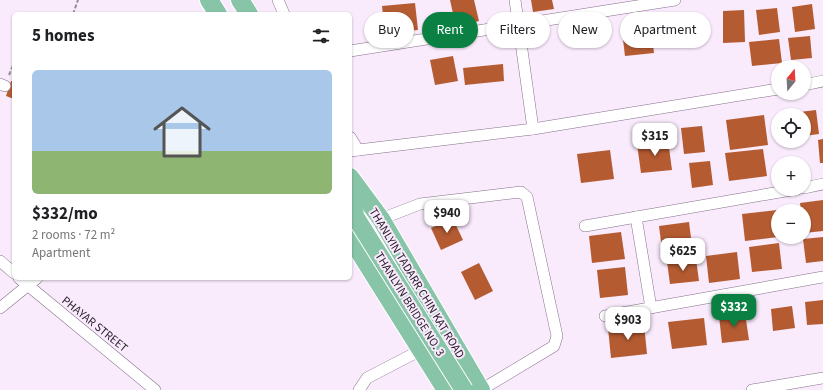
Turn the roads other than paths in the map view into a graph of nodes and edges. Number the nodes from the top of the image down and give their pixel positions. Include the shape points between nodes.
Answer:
1 (209, 0) edge
2 (240, 0) edge
3 (278, 0) edge
4 (515, 0) edge
5 (674, 0) edge
6 (217, 12) edge
7 (248, 12) edge
8 (283, 12) edge
9 (516, 12) edge
10 (550, 19) edge
11 (486, 29) edge
12 (521, 48) edge
13 (352, 51) edge
14 (823, 82) edge
15 (811, 84) edge
16 (771, 90) edge
17 (533, 129) junction
18 (354, 151) edge
19 (352, 180) edge
20 (823, 184) edge
21 (811, 187) edge
22 (771, 193) edge
23 (353, 215) edge
24 (636, 217) junction
25 (381, 219) junction
26 (585, 226) dead end
27 (352, 240) edge
28 (0, 261) edge
29 (12, 271) edge
30 (823, 277) edge
31 (23, 282) edge
32 (0, 308) edge
33 (651, 308) junction
34 (605, 316) dead end
35 (421, 350) junction
36 (823, 378) edge
37 (155, 390) edge
38 (359, 390) edge
39 (446, 390) edge
40 (464, 390) edge
41 (481, 390) edge
42 (752, 390) edge

1 - 6 main road
2 - 7 main road
3 - 8 street
4 - 9 street
5 - 10 street
11 - 13 street
12 - 17 street
14 - 15 street
16 - 17 street
17 - 18 street
19 - 25 main road, THANLYIN TADARR CHIN KAT ROAD
20 - 21 street
22 - 24 street
23 - 40 main road, THANLYIN BRIDGE NO. 3, bridge
24 - 26 street
24 - 33 street
25 - 41 main road, THANLYIN TADARR CHIN KAT ROAD
25 - 41 street via 420,204 521,192 527,197 557,336 554,346
27 - 35 main road
28 - 29 street
30 - 33 street
31 - 32 street
31 - 37 street, PHAYAR STREET
33 - 34 street
35 - 38 street via 367,378
35 - 39 main road
36 - 42 street

